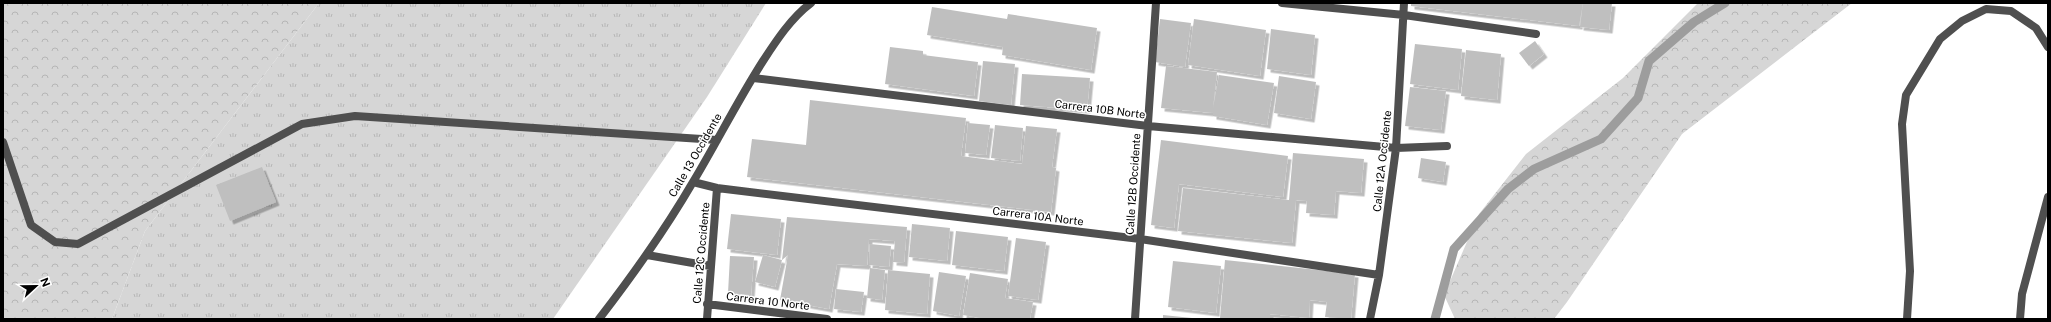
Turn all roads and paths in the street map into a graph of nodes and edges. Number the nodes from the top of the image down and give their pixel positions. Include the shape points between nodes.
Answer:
1 (811, 3) edge
2 (1156, 3) edge
3 (1282, 3) edge
4 (1404, 3) edge
5 (1404, 15) junction
6 (1536, 34) dead end
7 (2048, 47) edge
8 (753, 78) junction
9 (1148, 126) junction
10 (717, 140) junction
11 (3, 142) edge
12 (1446, 146) dead end
13 (1396, 148) junction
14 (693, 182) junction
15 (717, 188) junction
16 (2048, 197) edge
17 (1140, 239) junction
18 (647, 255) junction
19 (710, 266) junction
20 (1379, 275) junction
21 (707, 304) junction
22 (599, 319) edge
23 (707, 319) edge
24 (826, 319) edge
25 (1135, 319) edge
26 (1370, 319) edge
27 (1908, 319) edge
28 (2020, 319) edge

1 - 8 street, Calle 13 Occidente via 803,8 779,37
2 - 9 street, Calle 12B Occidente
3 - 5 street
4 - 5 street, Calle 12A Occidente
5 - 6 street
5 - 13 street, Calle 12A Occidente
7 - 27 street via 2036,28 2011,11 1986,9 1962,21 1940,39 1906,96 1902,124 1910,271
8 - 9 street, Carrera 10B Norte
8 - 10 street, Calle 13 Occidente
9 - 13 street, Carrera 10B Norte
9 - 17 street, Calle 12B Occidente
10 - 11 street via 355,116 302,124 78,244 55,242 31,225
10 - 14 street, Calle 13 Occidente
12 - 13 street, Carrera 10B Norte
13 - 20 street, Calle 12A Occidente
14 - 15 street, Carrera 10A Norte
14 - 18 street, Calle 13 Occidente
15 - 17 street, Carrera 10A Norte
15 - 19 street, Calle 12C Occidente
16 - 28 street via 2022,294
17 - 20 street, Carrera 10A Norte
17 - 25 street, Calle 12B Occidente
18 - 19 street
18 - 22 street, Calle 13 Occidente
19 - 21 street, Calle 12C Occidente
20 - 26 street, Calle 12A Occidente
21 - 23 street, Calle 12C Occidente
21 - 24 street, Carrera 10 Norte

